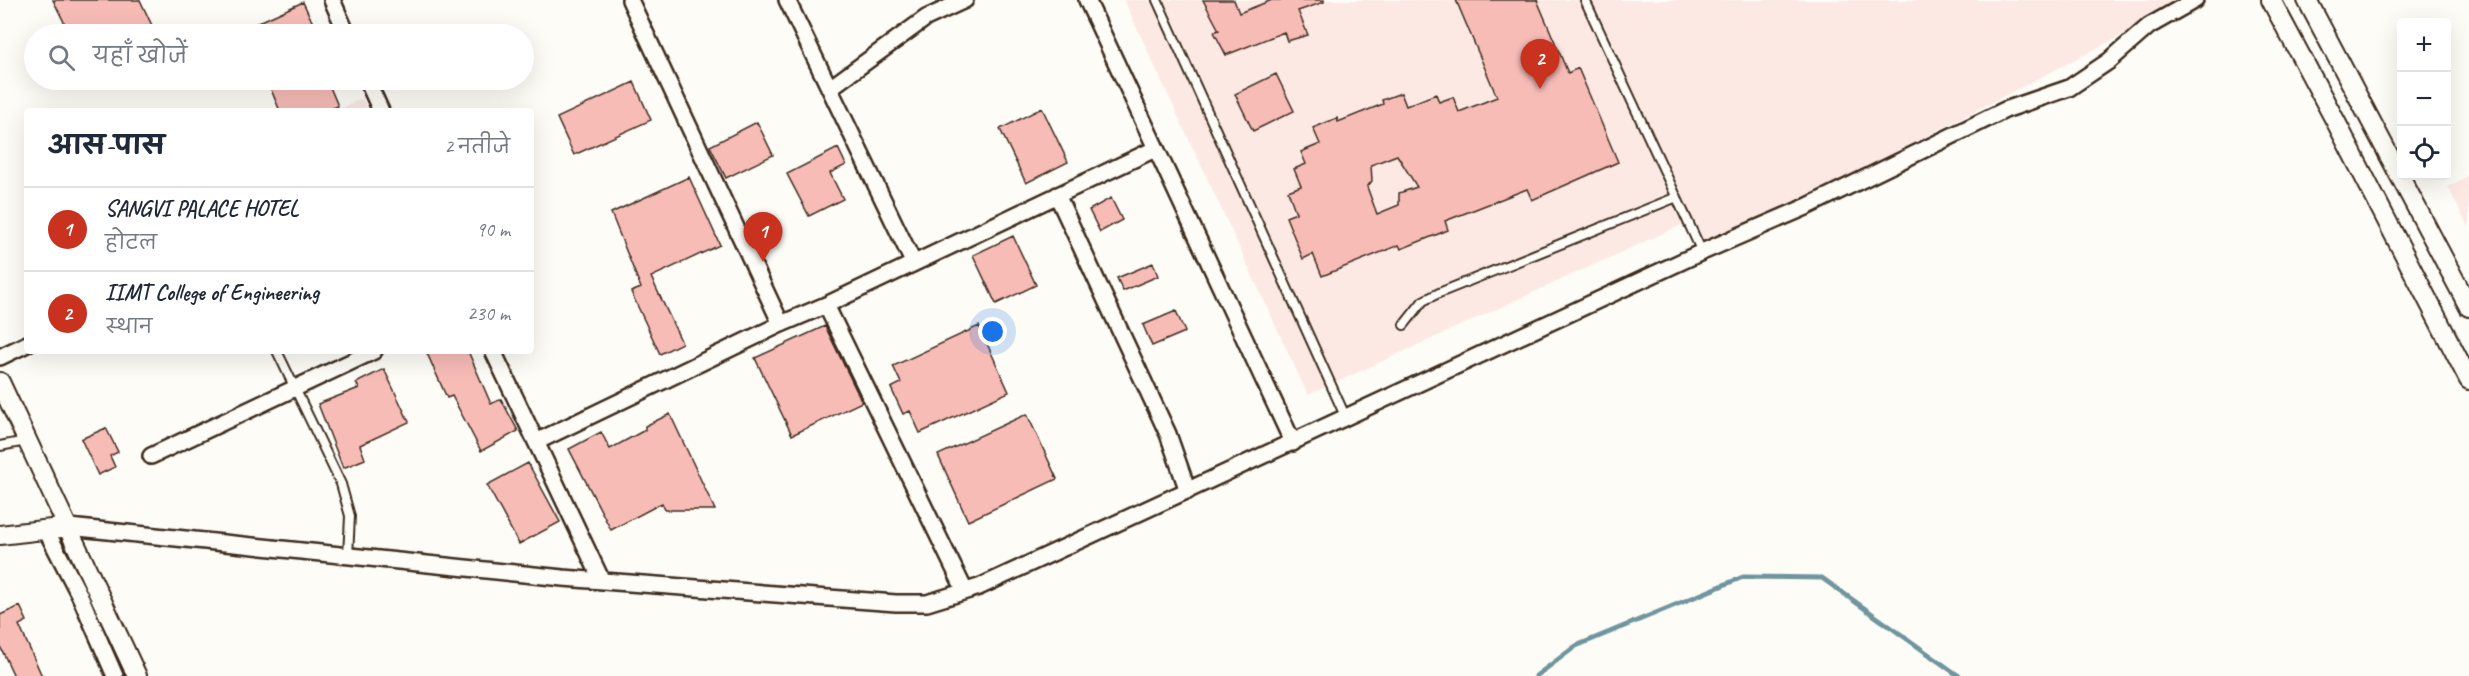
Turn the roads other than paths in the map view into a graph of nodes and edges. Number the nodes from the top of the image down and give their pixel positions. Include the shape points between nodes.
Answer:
1 (332, 0) edge
2 (630, 0) edge
3 (788, 0) edge
4 (965, 0) edge
5 (1087, 0) edge
6 (1157, 0) edge
7 (1585, 0) edge
8 (2195, 0) edge
9 (2271, 0) edge
10 (2307, 0) edge
11 (343, 24) edge
12 (830, 88) junction
13 (372, 90) edge
14 (380, 108) edge
15 (1155, 149) junction
16 (1057, 195) junction
17 (1677, 197) junction
18 (1702, 252) junction
19 (914, 261) junction
20 (826, 305) junction
21 (2469, 307) edge
22 (781, 324) junction
23 (1404, 325) dead end
24 (24, 345) edge
25 (279, 354) edge
26 (368, 354) edge
27 (494, 354) edge
28 (0, 357) edge
29 (2469, 380) edge
30 (0, 382) edge
31 (296, 387) junction
32 (1346, 418) junction
33 (28, 441) junction
34 (536, 442) junction
35 (1293, 443) junction
36 (0, 446) edge
37 (151, 456) dead end
38 (1188, 491) junction
39 (69, 527) junction
40 (46, 530) junction
41 (0, 535) edge
42 (348, 556) junction
43 (602, 581) junction
44 (965, 591) junction
45 (115, 676) edge
46 (137, 676) edge

1 - 11 street
2 - 22 street
3 - 12 street
4 - 12 street via 926,18
5 - 15 street
6 - 32 lane
7 - 17 lane
8 - 18 street via 2148,26 2109,61 2064,90 2005,110 1806,207
9 - 29 street
10 - 21 street
12 - 19 street
13 - 14 street
15 - 16 street
15 - 35 street
16 - 19 street
16 - 38 street via 1168,434
17 - 18 lane
17 - 23 lane via 1439,293 1424,301
18 - 32 street
19 - 20 street
20 - 22 street
20 - 44 street
22 - 34 street
24 - 28 street
25 - 31 lane
26 - 31 street
27 - 34 street
30 - 33 street
31 - 37 street
31 - 42 lane via 341,484 350,516
32 - 35 street
33 - 36 lane
33 - 39 street
34 - 43 street
35 - 38 street
38 - 44 street
39 - 40 street
39 - 42 street
39 - 46 street
40 - 41 street
40 - 45 street
42 - 43 street
43 - 44 street via 896,603 927,603

